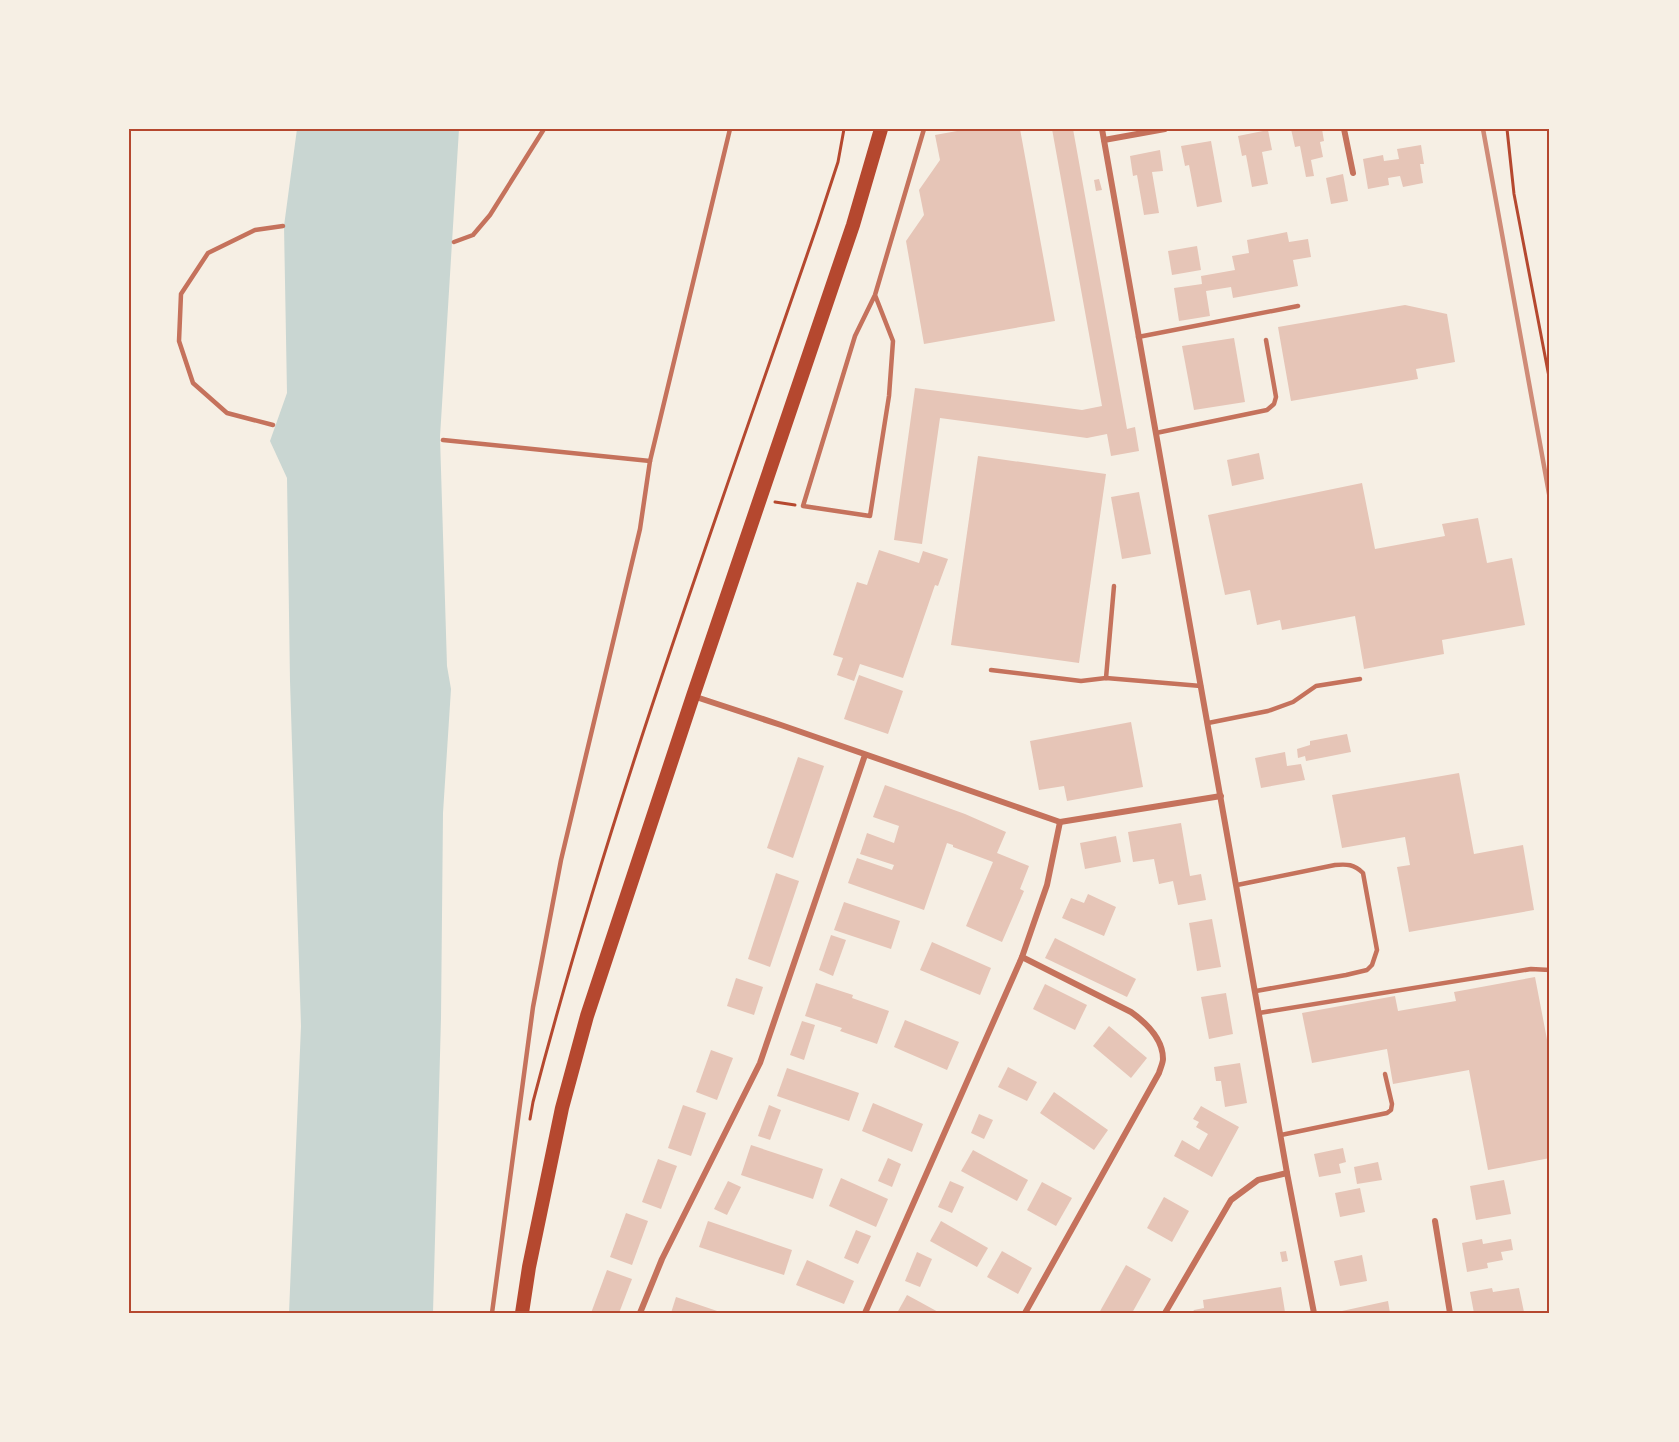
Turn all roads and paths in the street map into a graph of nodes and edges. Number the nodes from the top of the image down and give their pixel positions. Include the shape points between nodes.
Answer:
1 (544, 129) edge
2 (730, 129) edge
3 (844, 129) edge
4 (881, 129) edge
5 (924, 129) edge
6 (1102, 129) edge
7 (1165, 129) edge
8 (1344, 129) edge
9 (1507, 129) edge
10 (1104, 140) junction
11 (1353, 173) dead end
12 (283, 226) dead end
13 (454, 242) dead end
14 (875, 294) junction
15 (1298, 306) dead end
16 (1138, 338) junction
17 (1266, 340) dead end
18 (1550, 382) edge
19 (273, 425) dead end
20 (1156, 433) junction
21 (443, 440) dead end
22 (650, 461) junction
23 (759, 500) junction
24 (803, 506) junction
25 (1114, 586) dead end
26 (991, 670) dead end
27 (1106, 678) junction
28 (1360, 679) dead end
29 (1201, 686) junction
30 (693, 696) junction
31 (1208, 723) junction
32 (865, 755) junction
33 (1221, 796) junction
34 (1060, 822) junction
35 (1237, 885) junction
36 (1022, 957) junction
37 (1550, 970) edge
38 (1256, 991) junction
39 (1259, 1013) junction
40 (1385, 1074) dead end
41 (530, 1125) dead end
42 (1281, 1136) junction
43 (1287, 1173) junction
44 (1435, 1221) dead end
45 (492, 1313) edge
46 (522, 1313) edge
47 (640, 1313) edge
48 (865, 1313) edge
49 (1025, 1313) edge
50 (1165, 1313) edge
51 (1314, 1313) edge
52 (1450, 1313) edge

1 - 13 lane via 490,215 473,235
2 - 22 lane
3 - 41 path via 838,162 818,223 659,684 590,901 562,993
4 - 23 main road via 853,225
5 - 14 lane
6 - 10 street
7 - 10 street
8 - 11 street
9 - 18 path via 1514,194
10 - 16 street
12 - 19 lane via 255,230 208,253 181,294 179,341 193,383 227,413
14 - 24 lane via 855,336
14 - 24 lane via 893,342 888,406 870,516
15 - 16 lane
16 - 20 street
17 - 20 lane via 1276,397 1267,410
20 - 29 street
21 - 22 lane
22 - 45 lane via 640,529 561,860 533,1006
23 - 24 path
23 - 30 main road
25 - 27 lane
26 - 27 lane via 1080,681
27 - 29 lane
28 - 31 lane via 1316,686 1293,702 1268,711
29 - 31 street
30 - 32 street
30 - 46 main road via 584,1028 562,1108
31 - 33 street
32 - 34 street
32 - 47 street via 760,1063 662,1259
33 - 34 street
33 - 35 street
34 - 36 street via 1047,885
35 - 38 street
35 - 38 lane via 1335,865 1356,866 1363,873 1377,950 1367,970
36 - 48 street
36 - 49 street via 1131,1012 1147,1024 1163,1059 1159,1073
37 - 39 lane via 1531,969
38 - 39 street
39 - 42 street
40 - 42 lane via 1392,1104 1387,1113
42 - 43 street
43 - 50 street via 1258,1180 1231,1200
43 - 51 street
44 - 52 street

